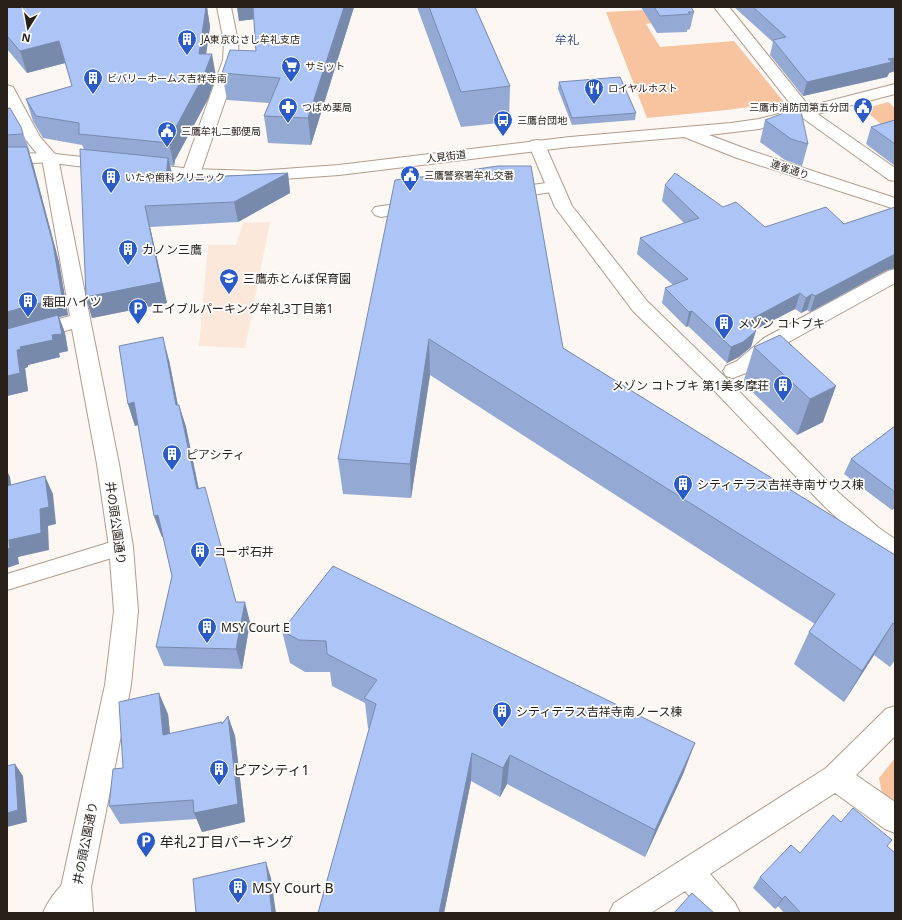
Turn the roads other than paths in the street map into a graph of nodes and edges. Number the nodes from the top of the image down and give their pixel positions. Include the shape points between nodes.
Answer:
1 (224, 7) edge
2 (721, 7) edge
3 (895, 89) edge
4 (7, 90) edge
5 (806, 113) junction
6 (686, 131) junction
7 (537, 145) junction
8 (50, 158) junction
9 (7, 159) edge
10 (191, 174) junction
11 (895, 176) edge
12 (546, 188) dead end
13 (491, 196) edge
14 (436, 203) edge
15 (895, 204) edge
16 (381, 211) dead end
17 (895, 275) edge
18 (80, 320) junction
19 (7, 340) edge
20 (733, 371) dead end
21 (121, 547) junction
22 (895, 551) edge
23 (7, 582) edge
24 (895, 718) edge
25 (836, 777) junction
26 (895, 819) edge
27 (688, 872) junction
28 (76, 887) junction
29 (55, 913) edge
30 (78, 913) edge
31 (624, 913) edge
32 (725, 913) edge

1 - 10 street via 231,42 231,60
2 - 5 street
3 - 5 street, 人見街道
4 - 8 street via 33,139
5 - 6 street, 人見街道 via 752,125
5 - 11 street
6 - 7 street, 人見街道
6 - 15 street, 連雀通り via 743,154
7 - 10 street, 人見街道 via 325,171 256,176
7 - 22 street via 564,207 640,306 831,499 871,535
8 - 9 street, 人見街道
8 - 10 street, 人見街道
8 - 18 street, 井の頭公園通り
12 - 13 street
14 - 16 street
17 - 20 street via 771,343 744,366
18 - 19 street
18 - 21 street, 井の頭公園通り
21 - 23 lane
21 - 28 street, 井の頭公園通り via 126,611 118,685
24 - 25 street
25 - 26 street
25 - 27 street
27 - 31 street
27 - 32 street
28 - 29 lane
28 - 30 street, 井の頭公園通り

